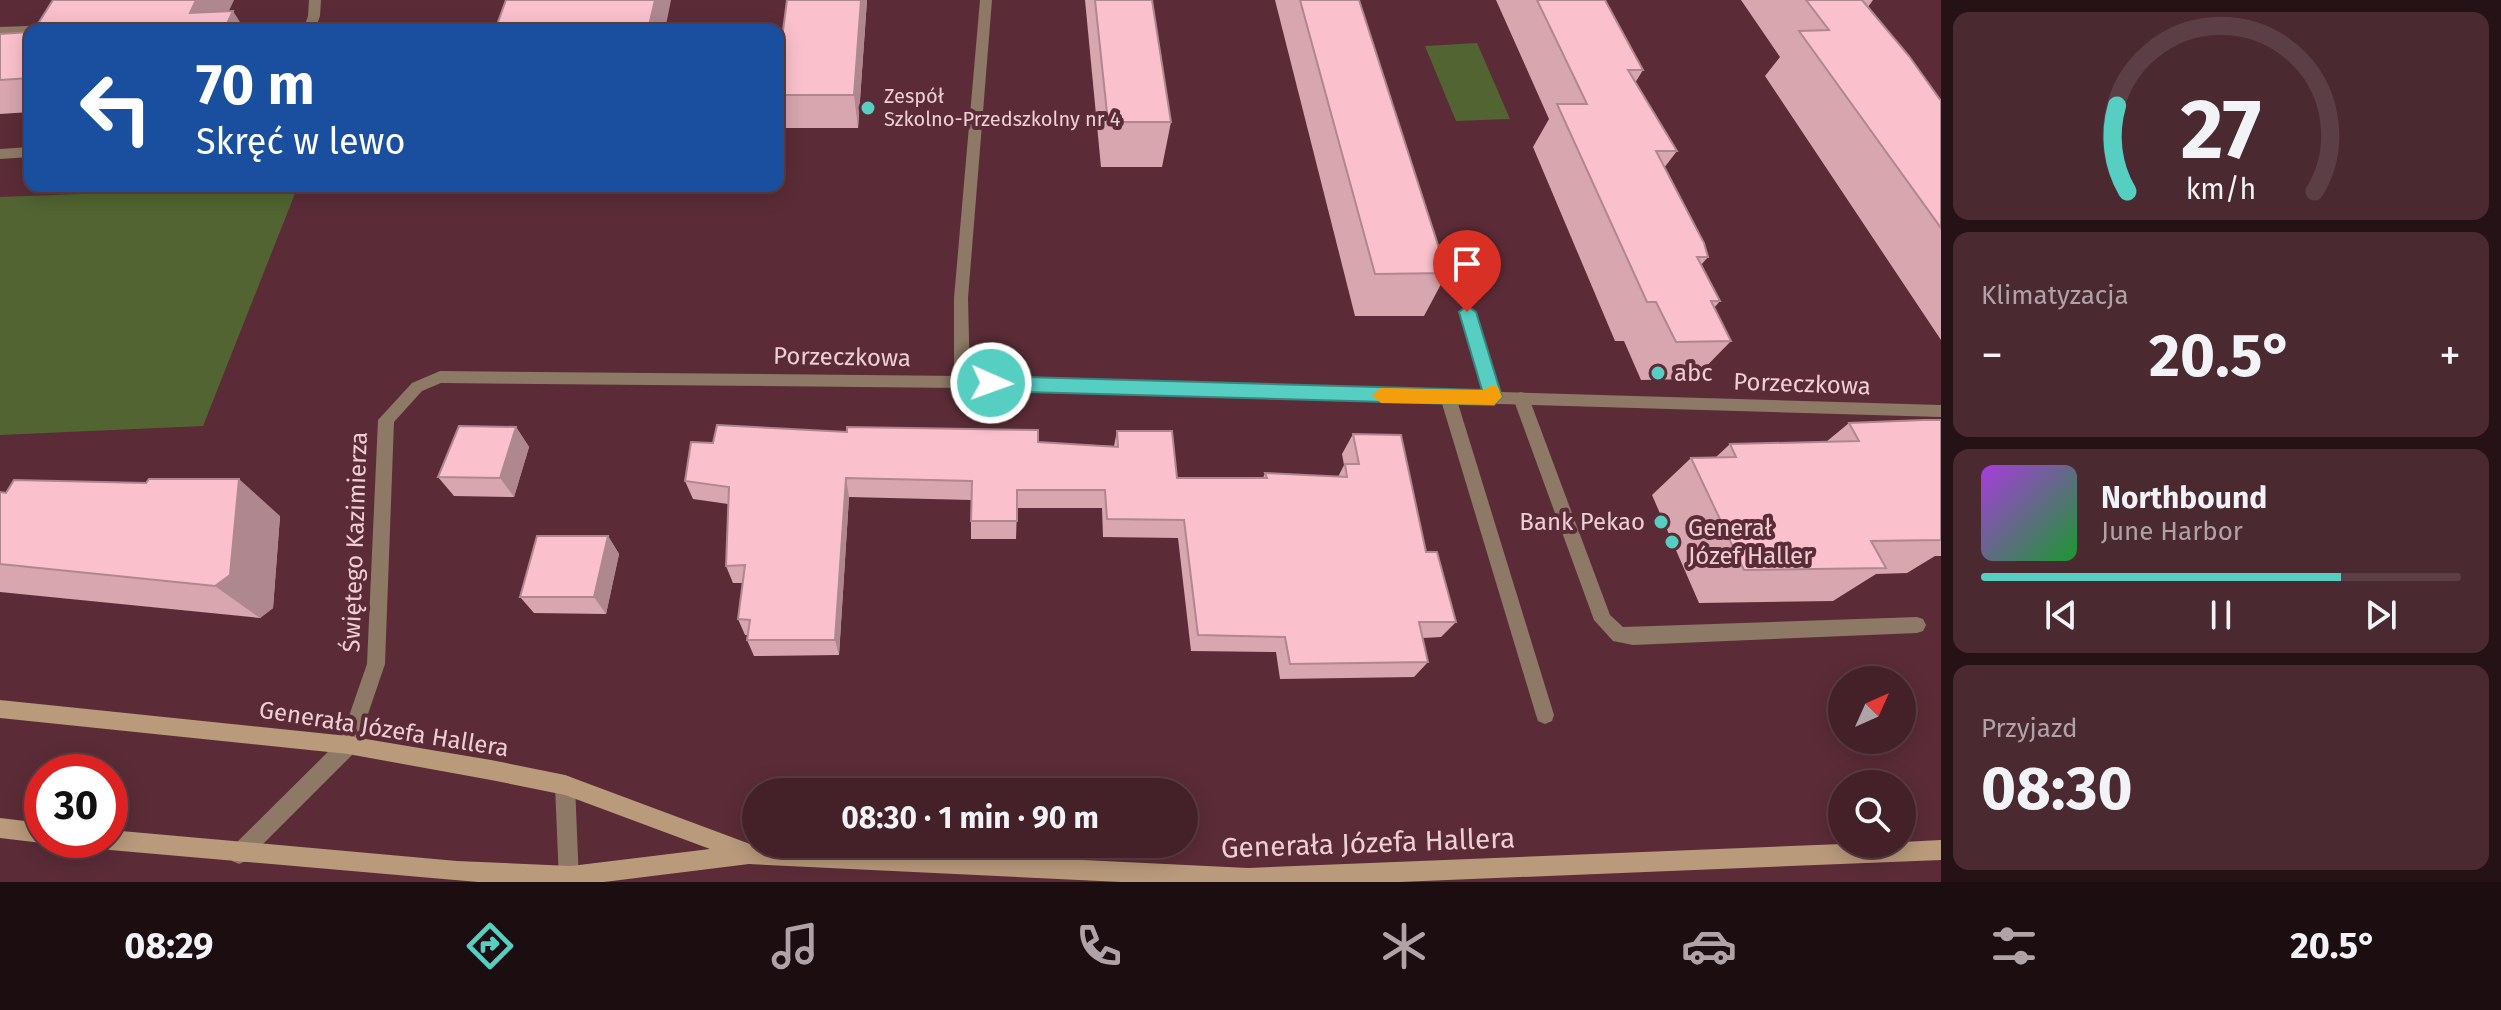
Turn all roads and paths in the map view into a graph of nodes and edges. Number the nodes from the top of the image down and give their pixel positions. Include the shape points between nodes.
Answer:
1 (315, 0) edge
2 (986, 0) edge
3 (311, 24) edge
4 (24, 30) edge
5 (0, 31) edge
6 (24, 152) edge
7 (0, 154) edge
8 (1467, 312) dead end
9 (962, 382) junction
10 (417, 387) joint
11 (1448, 397) junction
12 (1494, 397) junction
13 (1521, 398) junction
14 (1941, 411) edge
15 (1917, 625) dead end
16 (0, 709) edge
17 (1545, 715) dead end
18 (348, 745) junction
19 (565, 785) junction
20 (0, 828) edge
21 (24, 831) edge
22 (128, 842) edge
23 (1941, 850) edge
24 (742, 851) edge
25 (239, 854) junction
26 (742, 855) edge
27 (832, 858) edge
28 (570, 879) edge

1 - 3 street
2 - 9 street via 961,298
4 - 5 street
6 - 7 street
8 - 12 street
9 - 10 street, Porzeczkowa via 464,376 440,377
9 - 11 street, Porzeczkowa
10 - 18 street, Świętego Kazimierza via 386,420 376,664
11 - 12 street, Porzeczkowa
11 - 17 street
12 - 13 street, Porzeczkowa
13 - 14 street, Porzeczkowa
13 - 15 street via 1603,620 1619,635
16 - 18 main road, Generała Józefa Hallera
18 - 19 main road, Generała Józefa Hallera
18 - 25 street, Świętego Kazimierza
19 - 24 main road, Generała Józefa Hallera
19 - 28 street
20 - 21 main road
22 - 25 main road, Generała Józefa Hallera
23 - 27 main road, Generała Józefa Hallera via 1248,878
25 - 28 main road, Generała Józefa Hallera
26 - 28 main road, Generała Józefa Hallera

